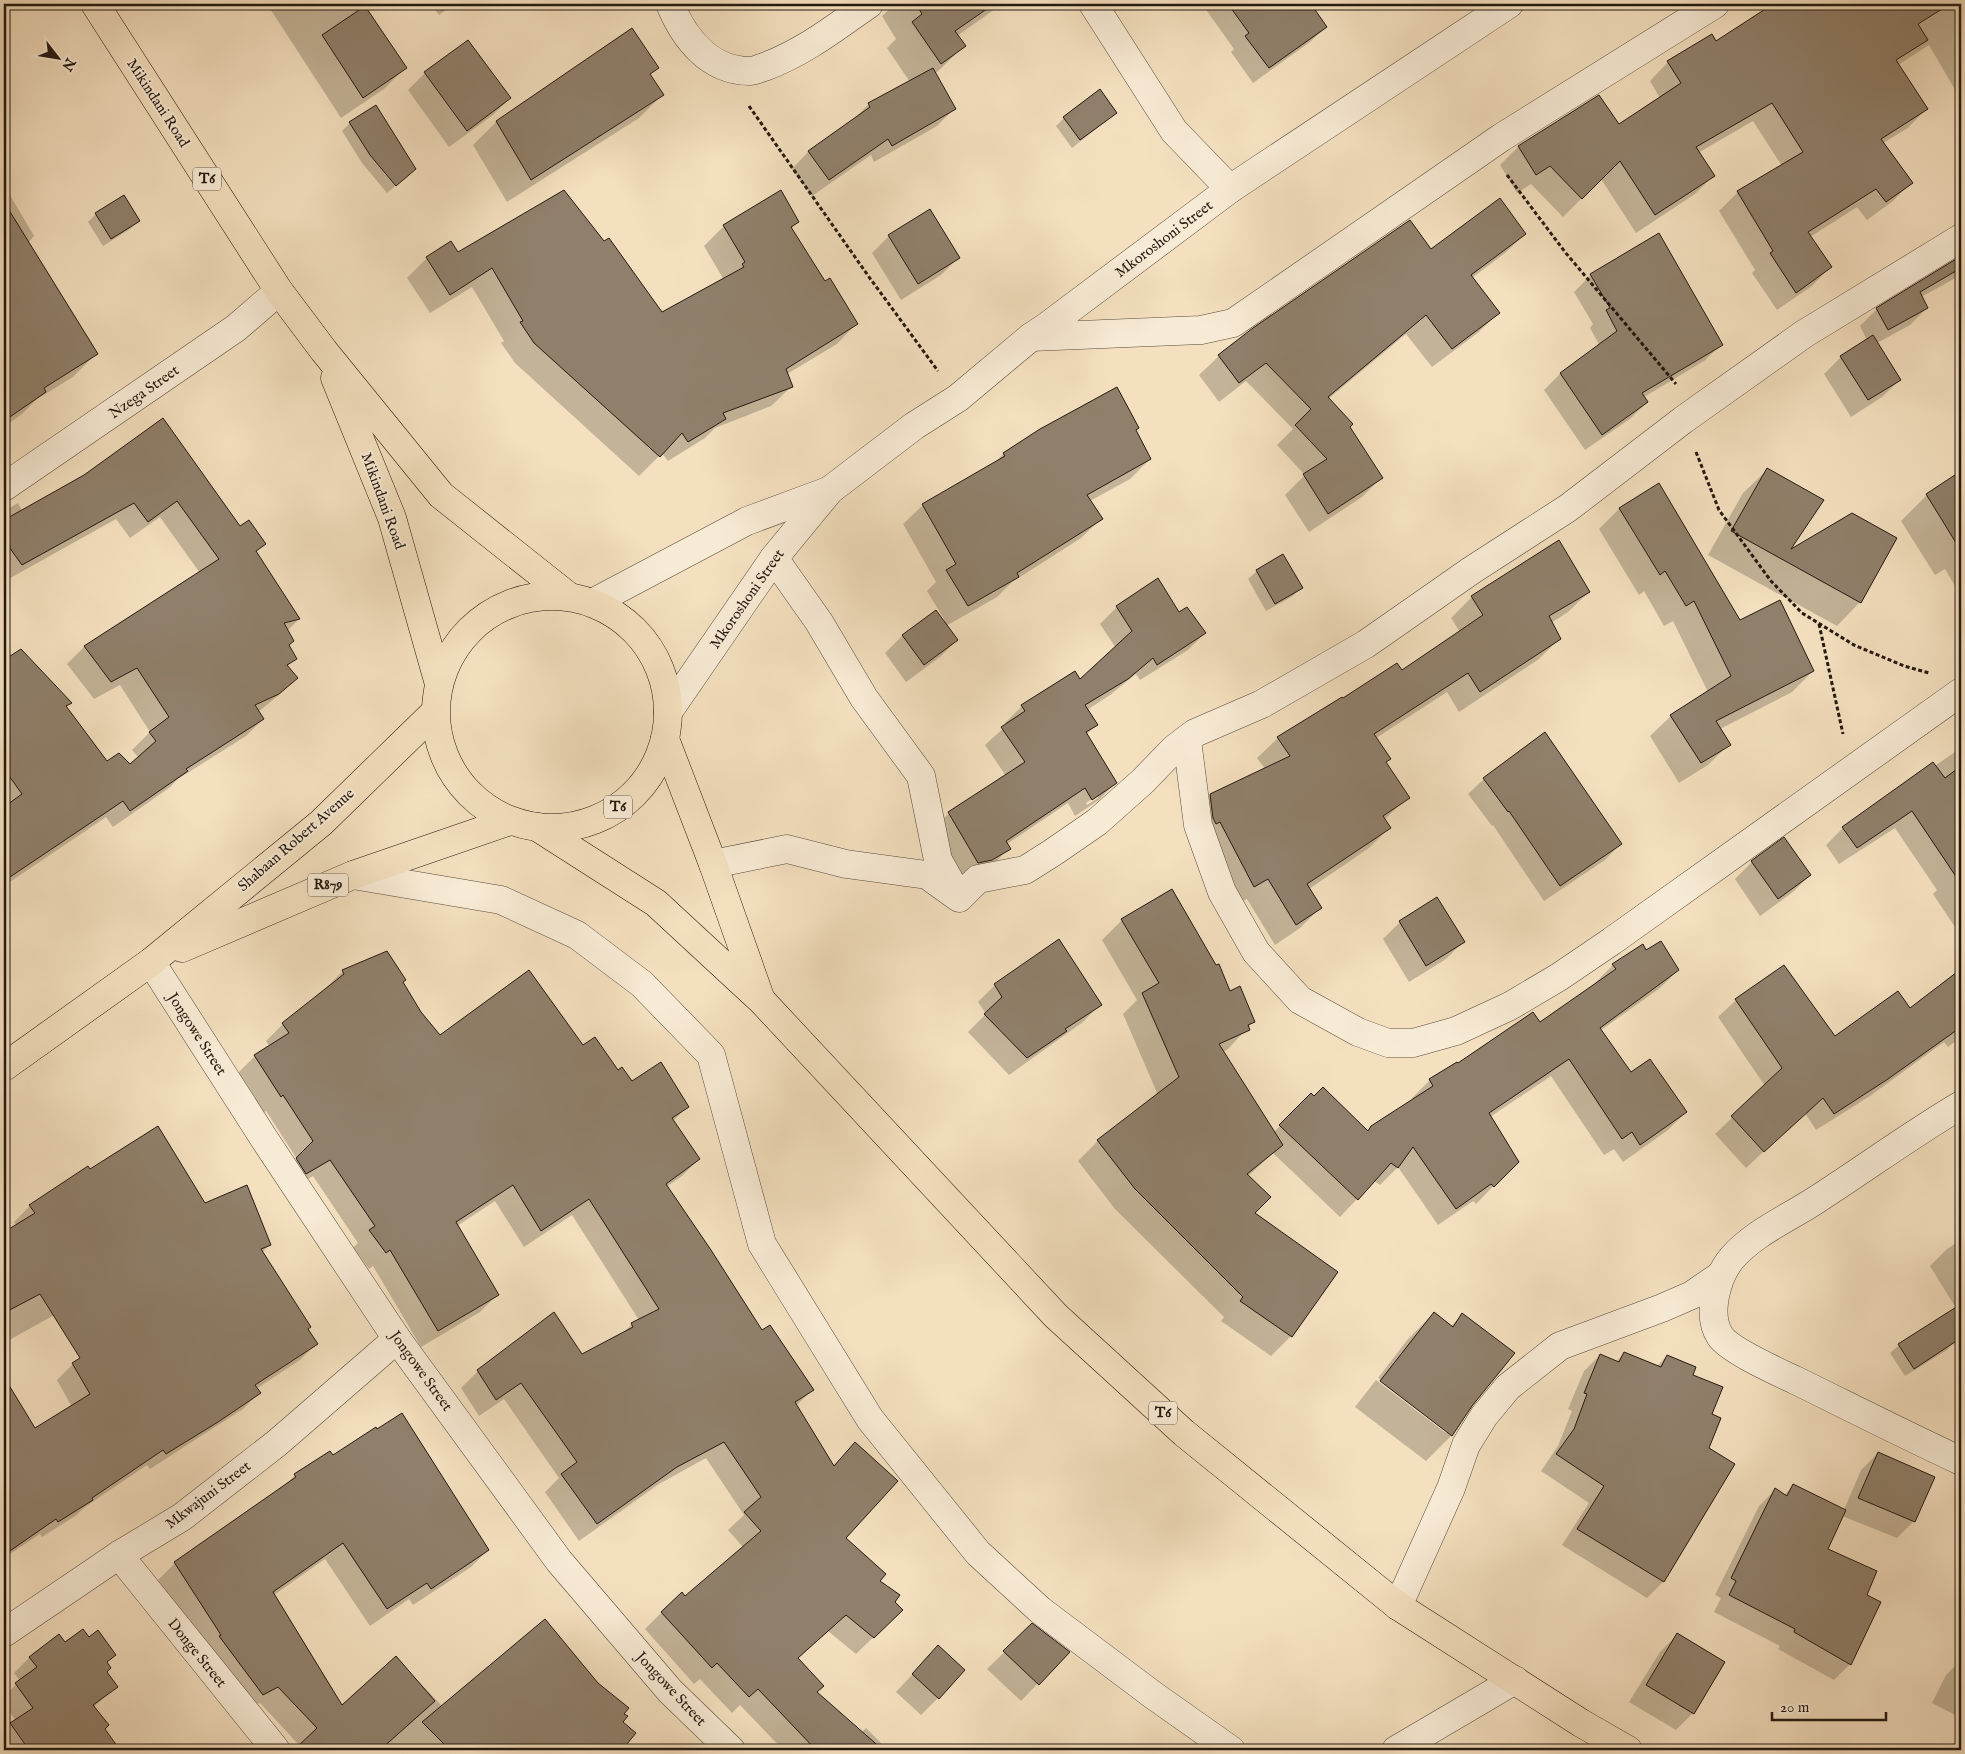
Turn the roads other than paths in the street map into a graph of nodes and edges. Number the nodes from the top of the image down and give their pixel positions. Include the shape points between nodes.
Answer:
1 (95, 4) edge
2 (670, 4) edge
3 (869, 4) edge
4 (1093, 4) edge
5 (1509, 4) edge
6 (1715, 4) edge
7 (1230, 189) junction
8 (1961, 238) edge
9 (279, 291) junction
10 (1031, 337) junction
11 (324, 351) junction
12 (4, 487) edge
13 (830, 490) junction
14 (774, 558) junction
15 (567, 595) junction
16 (594, 602) junction
17 (439, 684) junction
18 (1961, 692) edge
19 (435, 712) junction
20 (668, 712) junction
21 (665, 739) junction
22 (1187, 740) junction
23 (510, 821) junction
24 (538, 827) junction
25 (713, 864) junction
26 (353, 875) junction
27 (959, 898) junction
28 (151, 962) junction
29 (762, 1001) junction
30 (4, 1067) edge
31 (1961, 1105) edge
32 (1721, 1276) junction
33 (397, 1339) junction
34 (1961, 1461) edge
35 (119, 1555) junction
36 (1398, 1606) junction
37 (4, 1633) edge
38 (1515, 1680) junction
39 (276, 1750) edge
40 (731, 1750) edge
41 (1231, 1750) edge
42 (1396, 1750) edge
43 (1628, 1750) edge

1 - 9 main road, Mikindani Road / T6
2 - 3 street via 695,47 720,66 751,71 786,59
4 - 7 street via 1174,131
5 - 7 street, Mkoroshoni Street
6 - 10 street via 1486,147 1233,323 1201,330
7 - 10 street, Mkoroshoni Street
8 - 22 street via 1804,334 1568,508 1366,644 1262,704 1195,733
9 - 11 main road, Mikindani Road / T6
9 - 12 street, Nzega Street via 236,328
10 - 13 street, Mkoroshoni Street via 958,398 914,426
11 - 15 main road, Mikindani Road / T6 via 441,495
11 - 17 main road, Mikindani Road / T6 via 392,518
13 - 14 street, Mkoroshoni Street
13 - 16 street, Mkoroshoni Street via 747,521
14 - 20 street, Mkoroshoni Street
14 - 27 street via 819,622 864,698 921,776 938,860
15 - 16 main road, T6
15 - 17 main road, T6 via 538,596 511,602 486,616 465,634 449,657
16 - 20 main road, T6 via 639,634 655,657 665,683
17 - 19 main road, T6
18 - 22 street via 1551,982 1510,1006 1456,1031 1413,1043 1388,1043 1358,1032 1300,1000 1256,952 1222,892 1198,825
19 - 23 main road, T6 via 438,740 448,766 464,789 485,808
19 - 28 main road, Shabaan Robert Avenue / R879 via 321,823
20 - 21 main road, T6
21 - 24 main road, T6 via 655,766 639,789 617,807 593,821 565,827
21 - 25 main road, T6
22 - 27 street via 1174,748 1097,822 1026,870 978,879
23 - 24 main road, T6
23 - 26 main road, Shabaan Robert Avenue / R879
24 - 29 main road, T6 via 656,903
25 - 27 street via 788,849 846,864 927,875
25 - 29 main road, T6
26 - 28 main road, Shabaan Robert Avenue / R879
26 - 41 street via 500,900 577,935 642,984 711,1055 762,1244 870,1418 978,1553 1040,1610
28 - 30 main road, Shabaan Robert Avenue / R879
28 - 33 street, Jongowe Street
29 - 36 main road, T6 via 1056,1316 1184,1433
31 - 32 street via 1751,1239
32 - 34 street via 1714,1299 1715,1322 1720,1337 1743,1354
32 - 36 street via 1662,1308 1560,1346 1508,1387 1466,1445
33 - 35 street, Mkwajuni Street via 277,1443 182,1517
33 - 40 street, Jongowe Street via 559,1561 670,1691
35 - 37 street, Mkwajuni Street
35 - 39 street, Donge Street
36 - 38 main road, T6
38 - 42 street
38 - 43 main road, T6

